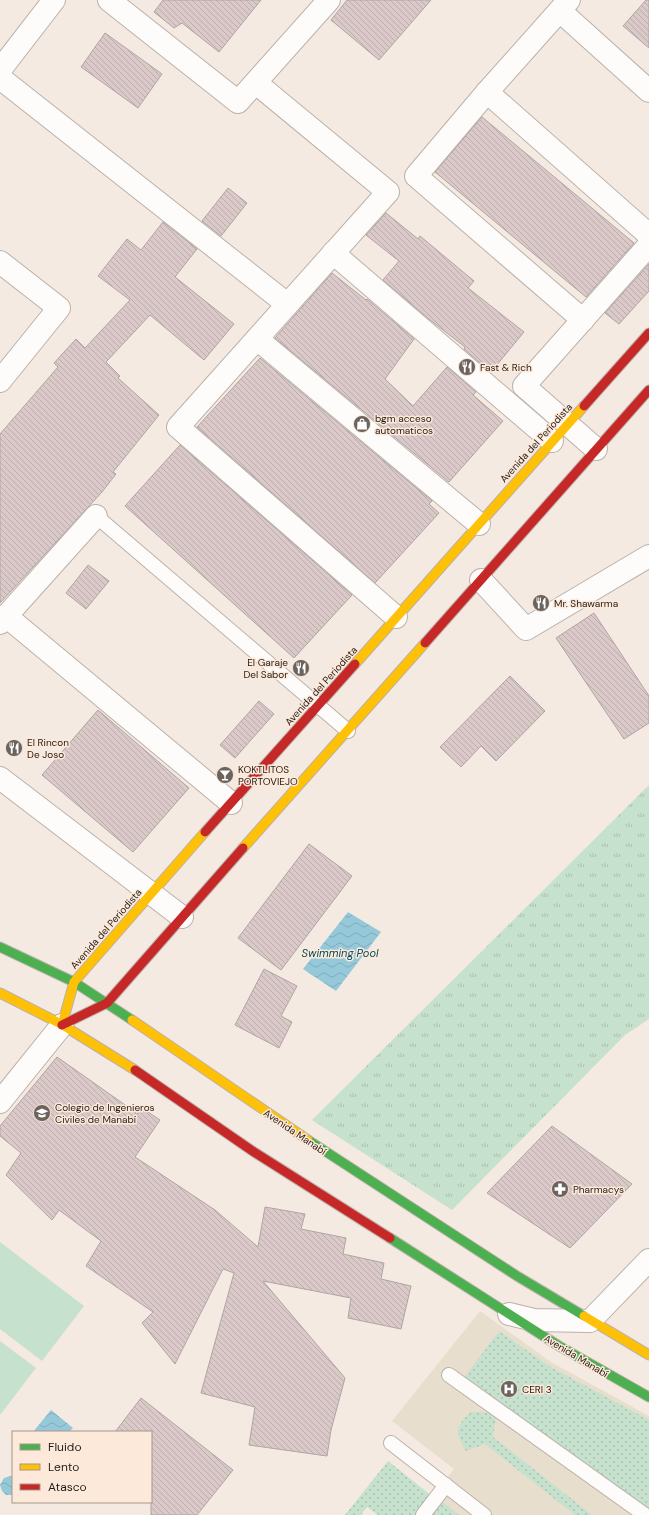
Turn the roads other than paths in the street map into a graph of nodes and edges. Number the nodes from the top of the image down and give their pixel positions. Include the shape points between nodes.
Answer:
1 (54, 0) edge
2 (329, 0) edge
3 (121, 4) edge
4 (565, 6) edge
5 (0, 70) edge
6 (0, 78) edge
7 (256, 83) junction
8 (649, 91) edge
9 (487, 92) junction
10 (649, 235) edge
11 (649, 245) edge
12 (333, 253) junction
13 (0, 262) edge
14 (287, 304) junction
15 (583, 320) junction
16 (649, 333) edge
17 (257, 339) junction
18 (0, 381) edge
19 (649, 390) edge
20 (568, 424) junction
21 (552, 441) junction
22 (596, 449) junction
23 (96, 516) joint
24 (479, 524) junction
25 (649, 556) edge
26 (481, 580) junction
27 (396, 617) junction
28 (3, 620) edge
29 (318, 706) junction
30 (348, 731) junction
31 (0, 778) edge
32 (231, 803) junction
33 (152, 893) junction
34 (182, 917) junction
35 (0, 947) edge
36 (74, 982) junction
37 (0, 993) edge
38 (107, 1003) junction
39 (62, 1024) junction
40 (0, 1102) edge
41 (649, 1260) edge
42 (503, 1312) junction
43 (590, 1321) junction
44 (649, 1355) edge
45 (449, 1375) dead end
46 (649, 1397) edge
47 (391, 1443) dead end
48 (446, 1485) junction
49 (423, 1515) edge
50 (484, 1515) edge
51 (645, 1515) edge

1 - 5 street
2 - 7 street
3 - 7 street via 238,102
4 - 8 street
4 - 9 street
6 - 14 street
7 - 12 street via 388,192
9 - 10 street
9 - 15 street via 416,176
11 - 15 street
12 - 14 street
12 - 21 street
13 - 18 street via 59,308
14 - 17 street
15 - 20 street via 524,386
16 - 20 street, Avenida del Periodista
17 - 24 street
17 - 27 street via 178,427
19 - 22 street
20 - 21 street, Avenida del Periodista
20 - 22 street
21 - 24 street, Avenida del Periodista
22 - 26 street
23 - 28 street
23 - 29 lane
24 - 27 street, Avenida del Periodista
25 - 26 street via 526,629
26 - 30 street
27 - 29 street, Avenida del Periodista
28 - 32 street
29 - 30 lane
29 - 32 street, Avenida del Periodista
30 - 34 street
31 - 33 street
32 - 33 street, Avenida del Periodista
33 - 34 street
33 - 36 street, Avenida del Periodista
34 - 38 street
35 - 36 street, Avenida Manabí
36 - 38 street, Avenida Manabí
36 - 39 street, Avenida del Periodista
37 - 39 street, Avenida Manabí
38 - 39 street
38 - 43 street, Avenida Manabí via 344,1165
39 - 40 street
39 - 42 street, Avenida Manabí
41 - 43 street
42 - 43 street, Avenida Manabí via 534,1320
42 - 46 street, Avenida Manabí
43 - 44 street, Avenida Manabí
45 - 51 lane
47 - 48 lane
48 - 49 lane
48 - 50 lane

